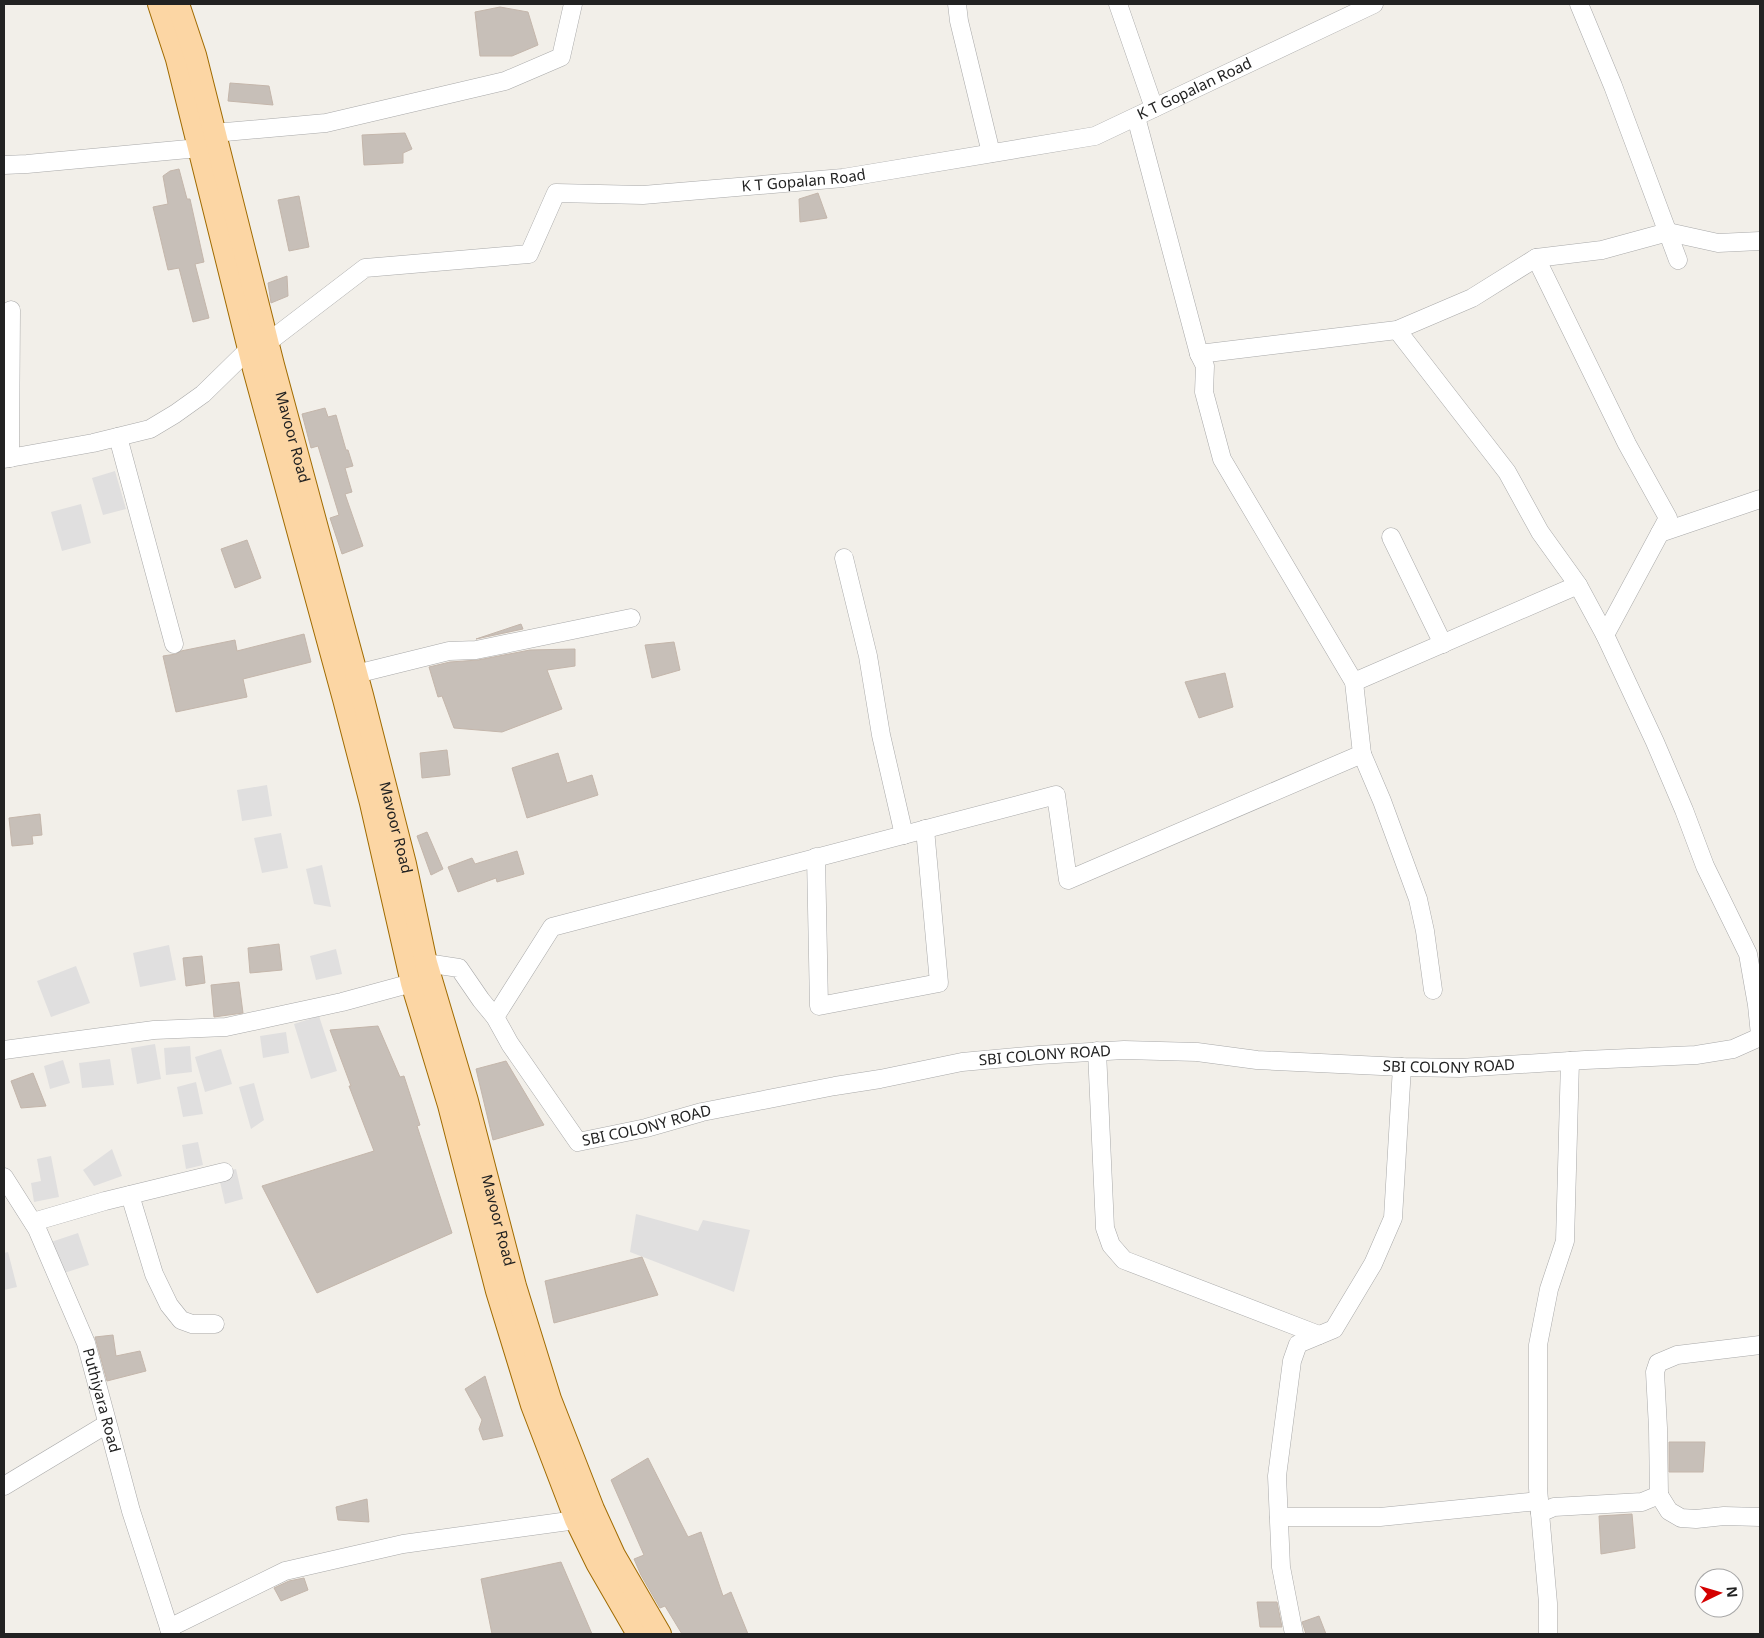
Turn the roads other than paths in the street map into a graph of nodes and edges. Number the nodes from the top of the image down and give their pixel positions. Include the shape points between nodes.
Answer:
1 (159, 4) edge
2 (178, 4) edge
3 (572, 4) edge
4 (957, 4) edge
5 (1118, 4) edge
6 (1580, 4) edge
7 (1370, 5) edge
8 (1154, 108) junction
9 (1136, 116) junction
10 (210, 141) junction
11 (991, 153) junction
12 (4, 165) edge
13 (1668, 232) junction
14 (1760, 242) edge
15 (1536, 258) junction
16 (1678, 260) dead end
17 (11, 310) dead end
18 (1397, 330) junction
19 (253, 337) junction
20 (1199, 354) junction
21 (118, 437) junction
22 (7, 459) edge
23 (1760, 499) edge
24 (1660, 533) junction
25 (1391, 537) dead end
26 (844, 558) dead end
27 (1578, 585) junction
28 (631, 618) dead end
29 (1605, 635) junction
30 (174, 644) dead end
31 (1443, 644) junction
32 (356, 674) junction
33 (1354, 682) junction
34 (1362, 754) junction
35 (926, 829) junction
36 (904, 835) junction
37 (816, 858) junction
38 (426, 962) junction
39 (412, 983) junction
40 (1433, 990) dead end
41 (495, 1017) junction
42 (1760, 1036) edge
43 (4, 1050) edge
44 (1097, 1052) junction
45 (1570, 1060) junction
46 (1402, 1067) junction
47 (224, 1172) dead end
48 (4, 1177) edge
49 (130, 1195) junction
50 (33, 1222) junction
51 (215, 1324) dead end
52 (1319, 1335) junction
53 (1760, 1345) edge
54 (107, 1424) junction
55 (4, 1486) edge
56 (1658, 1495) junction
57 (1540, 1507) junction
58 (1279, 1517) junction
59 (1760, 1517) edge
60 (576, 1520) junction
61 (170, 1631) edge
62 (638, 1634) edge
63 (660, 1634) edge
64 (1294, 1634) edge
65 (1548, 1634) edge

1 - 10 main road, Mavoor Road via 176,59
2 - 10 main road, Mavoor Road via 195,55
3 - 10 street via 561,57 505,81 326,123
4 - 11 street
5 - 8 street
6 - 13 street
7 - 8 street, K T Gopalan Road
8 - 9 street, K T Gopalan Road
9 - 11 street, K T Gopalan Road via 1095,136
9 - 20 street
10 - 12 street
10 - 19 main road, Mavoor Road
11 - 19 street, K T Gopalan Road via 834,179 643,195 556,193 529,254 365,268
13 - 14 street via 1718,243
13 - 15 street via 1602,250
13 - 16 street
15 - 18 street via 1472,298
15 - 24 street via 1627,444 1668,518
17 - 22 street
18 - 20 street
18 - 27 street via 1507,472 1540,532
19 - 21 street via 203,394 150,429
19 - 32 main road, Mavoor Road
19 - 39 main road, Mavoor Road via 371,803
20 - 33 street via 1205,366 1204,392 1222,459
21 - 22 street
21 - 30 street
23 - 24 street
24 - 29 street
25 - 31 street
26 - 36 street via 868,656
27 - 29 street
27 - 31 street
28 - 32 street via 476,650 449,651
29 - 42 street via 1655,742 1705,866 1748,954
31 - 33 street
32 - 38 main road, Mavoor Road via 405,864
33 - 34 street
34 - 35 street via 1068,880 1056,795
34 - 40 street via 1418,899
35 - 36 street
35 - 37 street via 939,983 819,1006
36 - 37 street
37 - 41 street via 552,927
38 - 39 street
38 - 41 street, SBI COLONY ROAD via 459,968
38 - 63 main road, Mavoor Road via 467,1101 515,1286 550,1400 614,1555
39 - 43 street via 342,1002 226,1026 154,1030
39 - 60 main road, Mavoor Road via 449,1105 516,1354
41 - 44 street, SBI COLONY ROAD via 515,1052 578,1142 702,1112 962,1062
42 - 45 street, SBI COLONY ROAD via 1733,1049 1696,1055
44 - 46 street, SBI COLONY ROAD via 1197,1052 1257,1060
44 - 52 street via 1105,1228 1111,1245 1124,1260
45 - 46 street, SBI COLONY ROAD via 1460,1068
45 - 57 street via 1565,1241 1549,1289 1538,1345
46 - 52 street via 1393,1218 1373,1264 1334,1328
47 - 49 street
48 - 50 street, Puthiyara Road
49 - 50 street
49 - 51 street via 154,1274 170,1305 181,1320 192,1324
50 - 54 street, Puthiyara Road via 86,1343
52 - 58 street via 1298,1344 1292,1361 1277,1476
53 - 56 street via 1677,1355 1658,1363 1655,1372
54 - 55 street
54 - 61 street, Puthiyara Road
56 - 57 street via 1642,1502
56 - 59 street via 1669,1511 1681,1518
57 - 58 street via 1380,1517
57 - 65 street
58 - 64 street via 1281,1567
60 - 61 street via 403,1544 284,1571
60 - 62 main road, Mavoor Road

